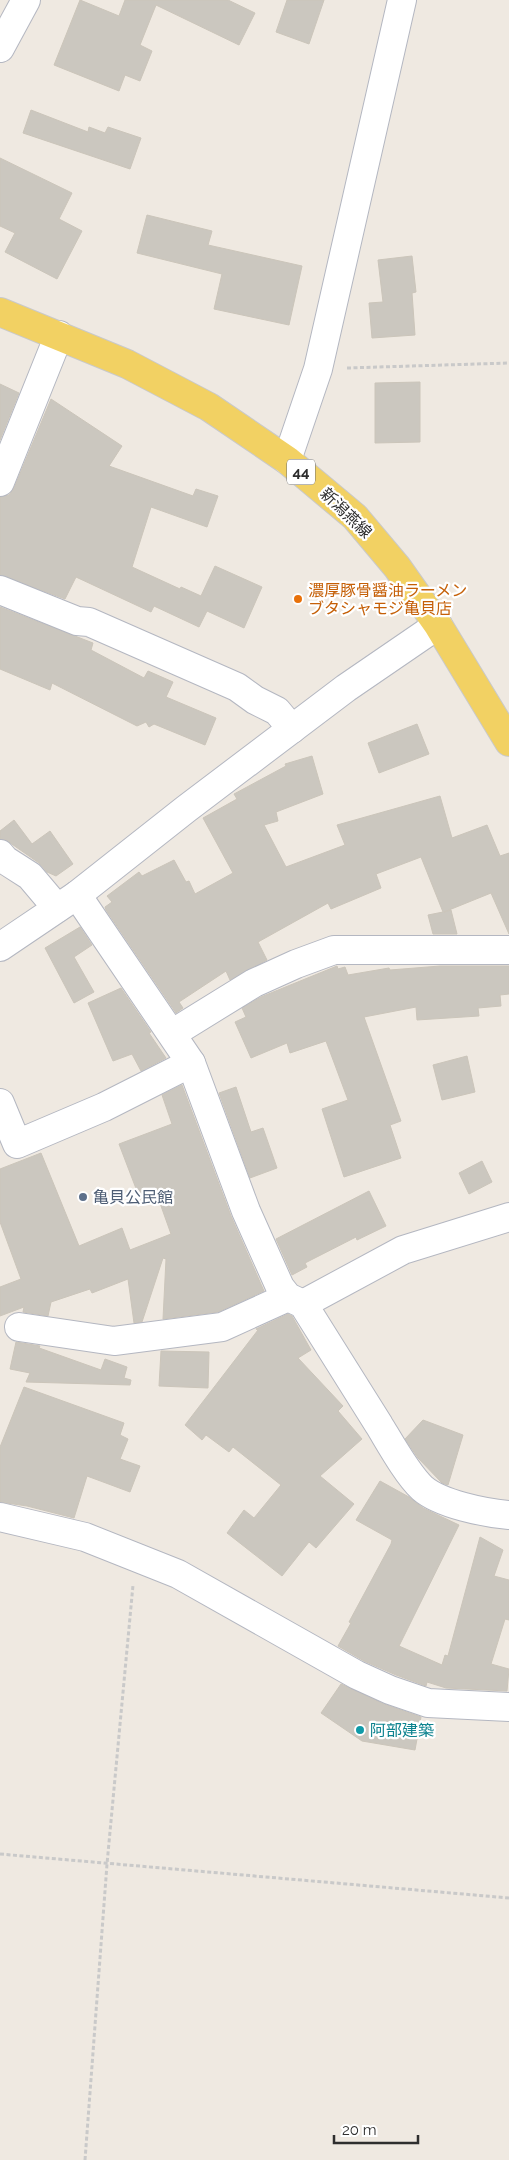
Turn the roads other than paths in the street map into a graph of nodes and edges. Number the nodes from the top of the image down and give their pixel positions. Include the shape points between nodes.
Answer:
1 (26, 0) edge
2 (402, 0) edge
3 (0, 48) edge
4 (0, 312) edge
5 (58, 335) junction
6 (286, 460) junction
7 (0, 482) edge
8 (0, 590) edge
9 (438, 625) junction
10 (292, 729) junction
11 (509, 742) edge
12 (0, 854) edge
13 (67, 901) junction
14 (0, 947) edge
15 (509, 950) edge
16 (173, 1034) junction
17 (191, 1063) junction
18 (0, 1102) edge
19 (509, 1217) edge
20 (296, 1301) junction
21 (19, 1327) dead end
22 (509, 1514) edge
23 (0, 1517) edge
24 (509, 1707) edge

1 - 3 street
2 - 6 street via 318,369
4 - 5 main road, 新潟燕線 / 44
5 - 6 main road, 新潟燕線 / 44 via 127,364 209,407
5 - 7 street
6 - 9 main road, 新潟燕線 / 44 via 355,517 397,567
8 - 10 street via 77,621 89,622 238,687 277,711
9 - 10 street
9 - 11 main road, 新潟燕線 / 44
10 - 13 street
12 - 13 street
13 - 14 street
13 - 16 street
15 - 16 street via 334,950 254,983
16 - 17 street
17 - 18 street via 104,1107 17,1144
17 - 20 street via 246,1211 280,1287
19 - 20 street via 403,1250
20 - 21 street via 222,1327 114,1341
20 - 22 street via 422,1488 457,1504 492,1514
23 - 24 street via 85,1537 178,1574 357,1675 390,1690 428,1703

